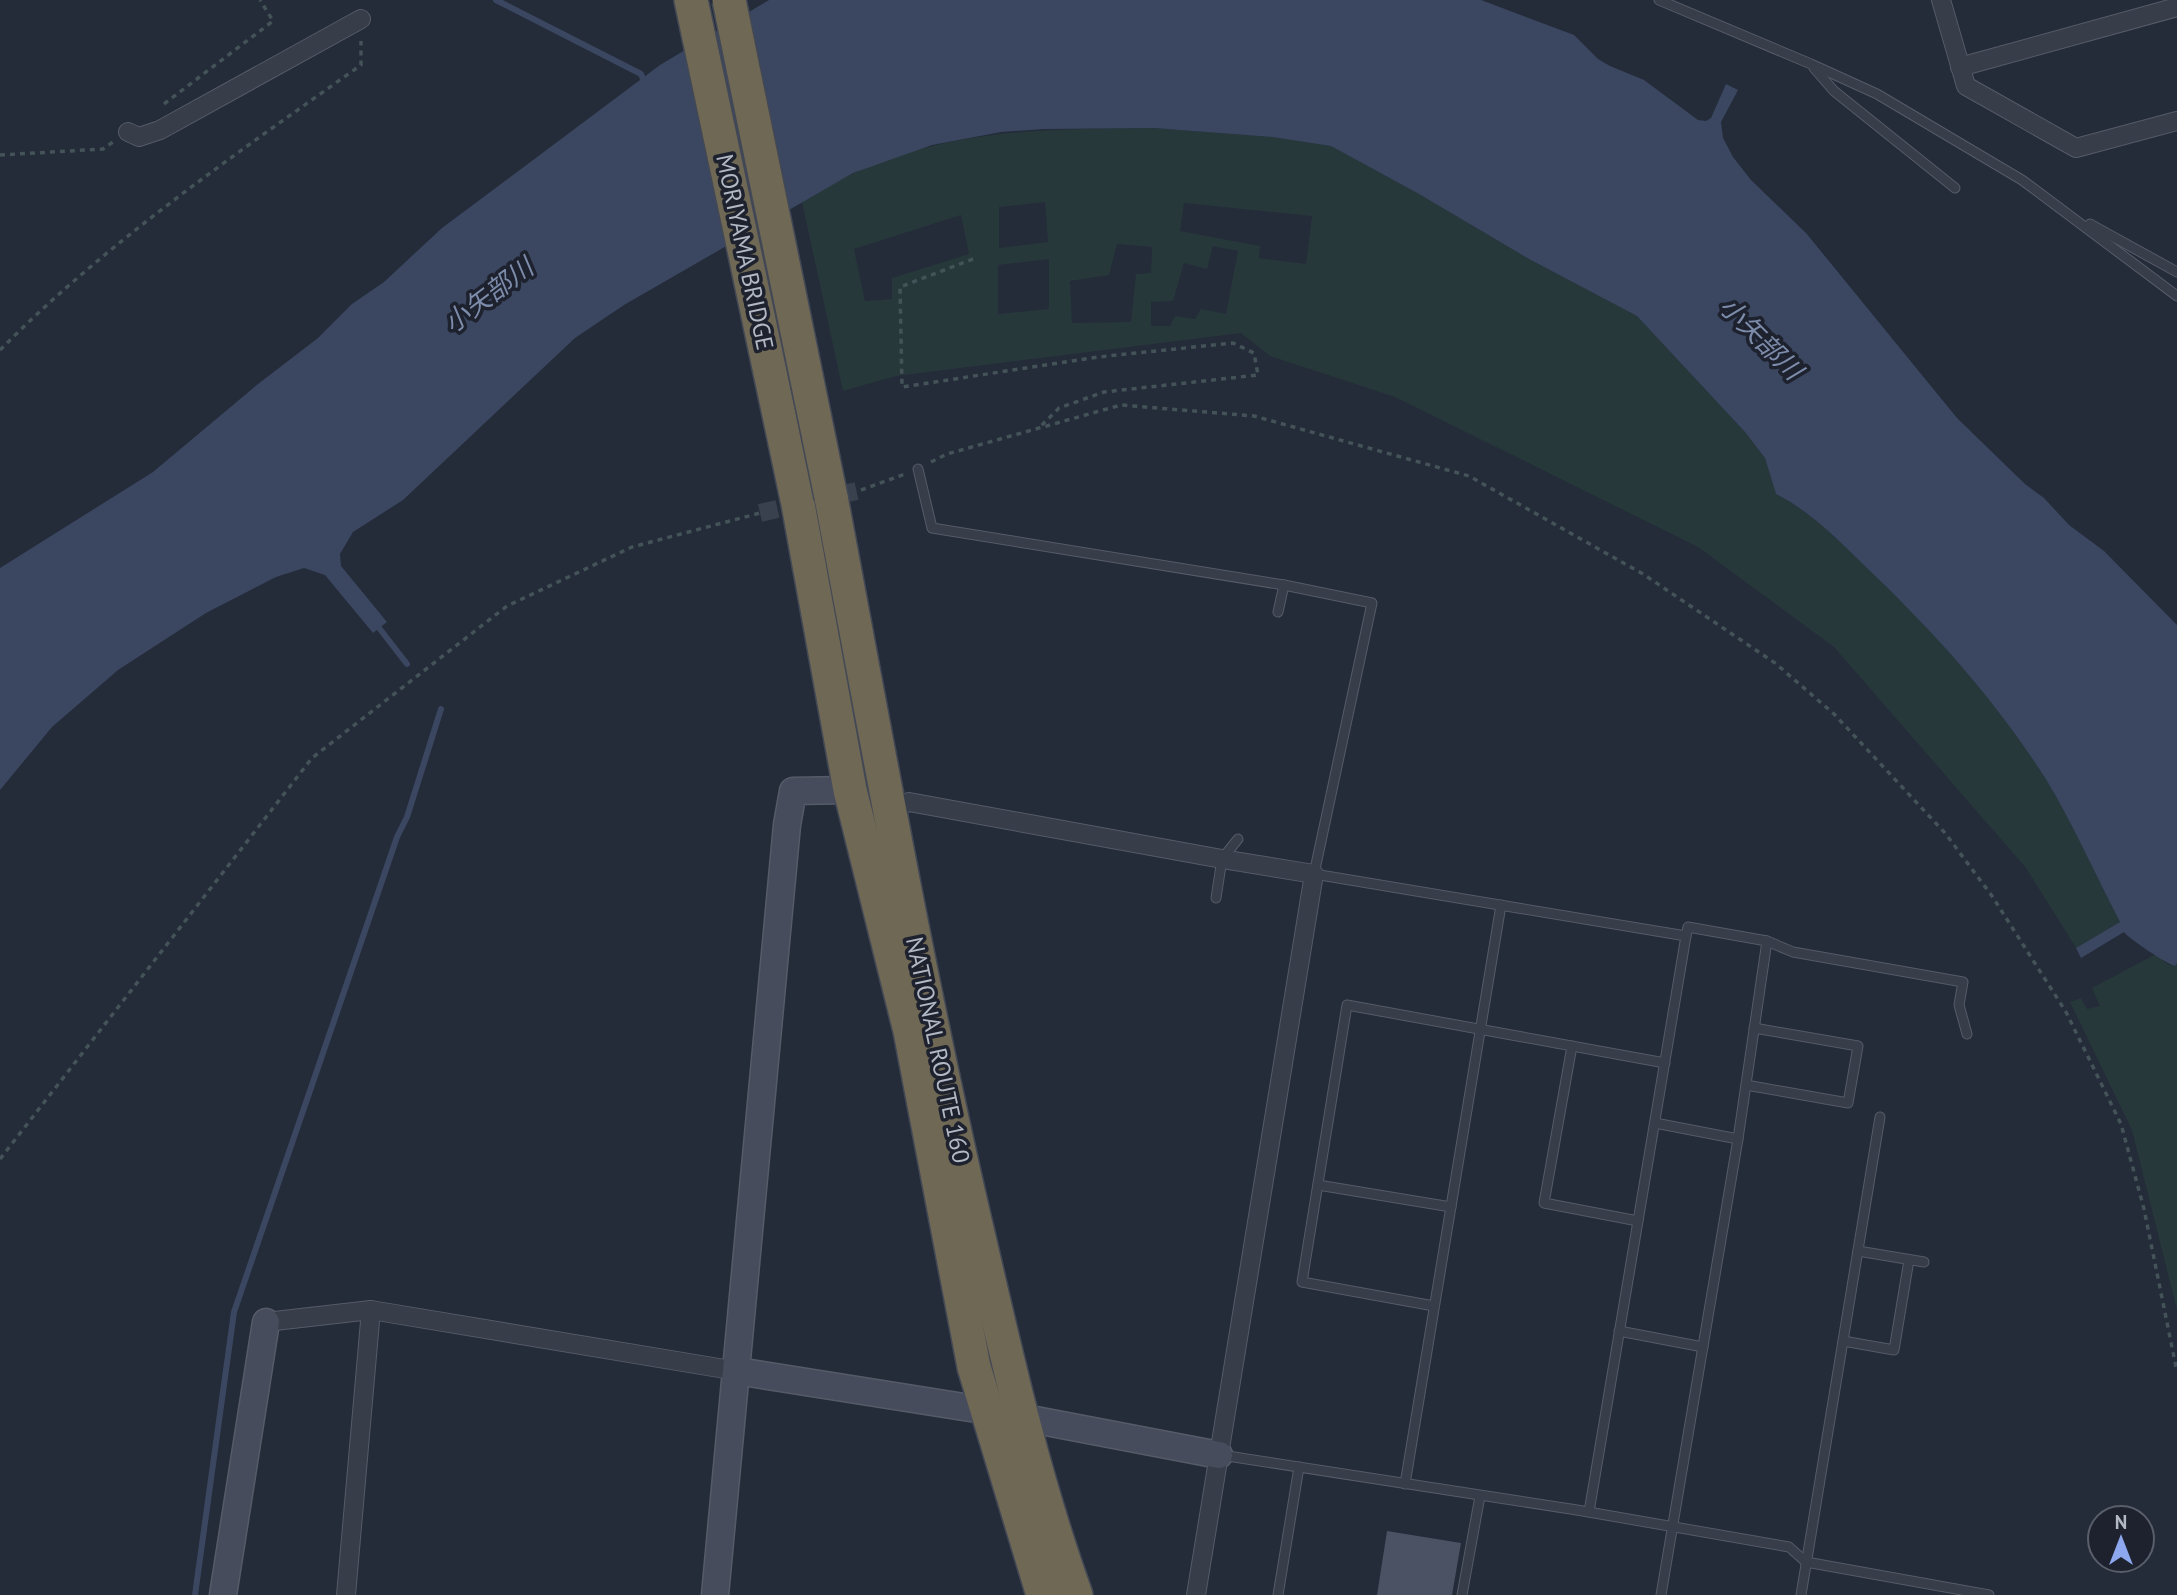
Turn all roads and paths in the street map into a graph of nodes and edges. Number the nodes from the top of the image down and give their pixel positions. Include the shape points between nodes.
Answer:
1 (260, 0) edge
2 (691, 0) edge
3 (729, 0) edge
4 (1659, 0) edge
5 (1941, 0) edge
6 (2177, 7) edge
7 (361, 19) joint
8 (1811, 64) junction
9 (1961, 67) junction
10 (159, 108) dead end
11 (2177, 121) edge
12 (128, 132) joint
13 (0, 155) edge
14 (1955, 188) dead end
15 (2064, 211) junction
16 (973, 259) dead end
17 (2177, 272) edge
18 (2177, 296) edge
19 (0, 351) edge
20 (1038, 428) junction
21 (918, 469) junction
22 (846, 494) junction
23 (798, 504) joint
24 (760, 513) tunnel mouth
25 (1284, 585) junction
26 (1278, 612) dead end
27 (850, 790) junction
28 (889, 810) junction
29 (1238, 839) dead end
30 (1222, 859) junction
31 (1314, 874) junction
32 (1216, 898) dead end
33 (1501, 905) junction
34 (1686, 936) junction
35 (1767, 941) junction
36 (1480, 1028) junction
37 (1754, 1028) junction
38 (1967, 1034) dead end
39 (1572, 1046) junction
40 (1665, 1063) junction
41 (1746, 1085) junction
42 (1880, 1117) dead end
43 (1655, 1124) junction
44 (1738, 1139) junction
45 (0, 1158) edge
46 (1318, 1185) junction
47 (1451, 1207) junction
48 (1638, 1221) junction
49 (1858, 1251) junction
50 (1909, 1260) junction
51 (1924, 1262) dead end
52 (1434, 1306) junction
53 (371, 1310) junction
54 (266, 1322) joint
55 (1619, 1331) junction
56 (1843, 1341) junction
57 (1703, 1347) junction
58 (737, 1371) junction
59 (2177, 1372) edge
60 (989, 1411) junction
61 (1023, 1418) junction
62 (1219, 1455) junction
63 (1299, 1467) junction
64 (1405, 1484) junction
65 (1480, 1496) junction
66 (1589, 1513) junction
67 (1673, 1529) junction
68 (1806, 1562) junction
69 (223, 1595) edge
70 (346, 1595) edge
71 (715, 1595) edge
72 (1043, 1595) edge
73 (1076, 1595) edge
74 (1196, 1595) edge
75 (1278, 1595) edge
76 (1462, 1595) edge
77 (1661, 1595) edge
78 (1801, 1595) edge
79 (1989, 1595) edge

1 - 10 path via 273,21
2 - 23 highway, MORIYAMA BRIDGE
3 - 22 highway, MORIYAMA BRIDGE, bridge
4 - 8 lane
5 - 9 street
6 - 9 street
7 - 12 street via 160,131 139,137
7 - 19 path via 361,65 183,192 40,310
8 - 14 lane via 1835,91
8 - 15 lane via 1889,101 2022,180
9 - 11 street via 1966,86 2076,148
12 - 13 path via 103,149
15 - 17 lane
15 - 18 lane
16 - 20 path via 900,287 902,387 1233,342 1254,353 1258,375 1104,392 1059,408
20 - 21 path via 947,454
20 - 59 path via 1121,405 1254,416 1469,475 1643,574 1775,663 1834,714 1945,834 1992,896 2066,1012 2121,1124 2144,1209
21 - 22 path
21 - 25 lane via 932,527
22 - 28 highway, NATIONAL ROUTE 160
23 - 27 highway, NATIONAL ROUTE 160
24 - 45 path via 632,547 507,606 312,758
25 - 26 lane
25 - 31 lane via 1372,603
27 - 58 street via 793,791
27 - 60 highway, NATIONAL ROUTE 160 via 910,1031 972,1354
28 - 30 street via 909,802
28 - 61 highway, NATIONAL ROUTE 160 via 952,1125
29 - 30 lane
30 - 31 street
30 - 32 lane
31 - 33 lane
31 - 62 street
33 - 34 lane
33 - 36 lane
34 - 35 lane via 1688,927
34 - 40 lane
35 - 37 lane
35 - 38 lane via 1793,952 1963,982 1959,1005
36 - 39 lane
36 - 46 lane via 1347,1005
36 - 47 lane
37 - 41 lane
37 - 41 lane via 1858,1046 1848,1103
39 - 40 lane
39 - 48 lane via 1544,1203
40 - 43 lane
41 - 44 lane
42 - 49 lane
43 - 44 lane
43 - 48 lane
44 - 57 lane
46 - 47 lane
46 - 52 lane via 1302,1282
47 - 52 lane
48 - 55 lane
49 - 50 lane
49 - 56 lane
50 - 51 lane
50 - 56 lane via 1894,1350
52 - 64 lane
53 - 54 street
53 - 58 street
53 - 70 street
54 - 69 street
55 - 57 lane
55 - 66 lane
56 - 68 lane
57 - 67 lane
58 - 60 street
58 - 71 street
60 - 61 street
60 - 72 highway, NATIONAL ROUTE 160
61 - 62 street via 1177,1442
61 - 73 highway, NATIONAL ROUTE 160
62 - 63 lane
62 - 74 street
63 - 64 lane
63 - 75 lane
64 - 65 lane
65 - 66 lane
65 - 76 lane
66 - 67 lane
67 - 68 lane via 1789,1548
67 - 77 lane
68 - 78 lane
68 - 79 lane

